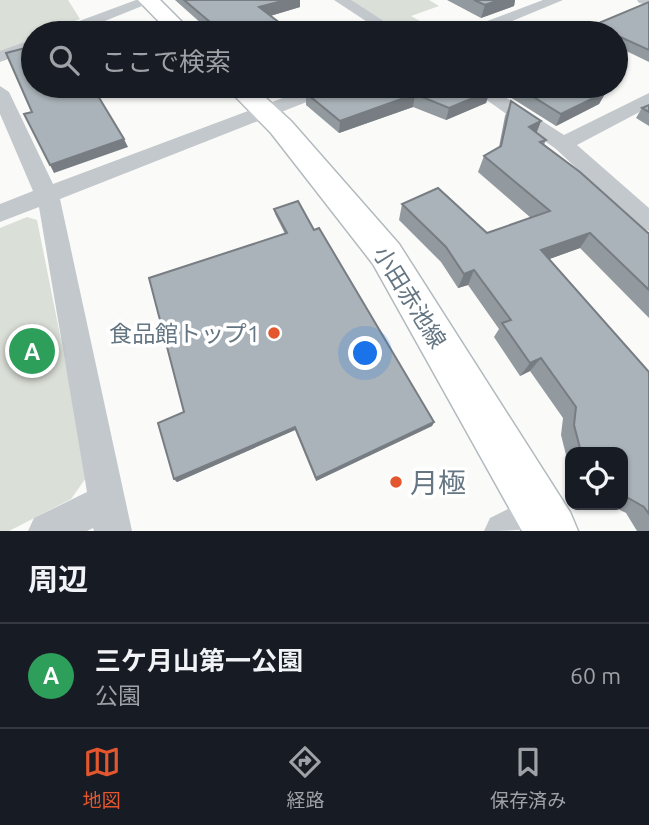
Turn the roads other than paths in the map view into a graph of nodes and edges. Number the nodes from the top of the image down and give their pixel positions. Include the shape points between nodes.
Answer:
1 (149, 0) edge
2 (341, 0) edge
3 (518, 0) edge
4 (556, 0) edge
5 (536, 8) junction
6 (93, 21) edge
7 (171, 21) edge
8 (375, 21) edge
9 (501, 21) edge
10 (21, 49) edge
11 (0, 58) edge
12 (0, 92) edge
13 (251, 98) edge
14 (494, 98) edge
15 (649, 99) edge
16 (563, 144) junction
17 (47, 195) junction
18 (0, 213) edge
19 (649, 222) edge
20 (111, 516) edge
21 (547, 521) edge
22 (47, 531) edge
23 (503, 531) edge

1 - 6 street
1 - 7 street
2 - 8 street
3 - 5 street
4 - 5 street
5 - 9 street
10 - 11 street
12 - 17 street
13 - 17 street
13 - 21 street, 小田赤池線 via 281,127 386,254
14 - 16 street
15 - 16 street
16 - 19 street
17 - 18 street
17 - 20 street
20 - 22 street
21 - 23 street

